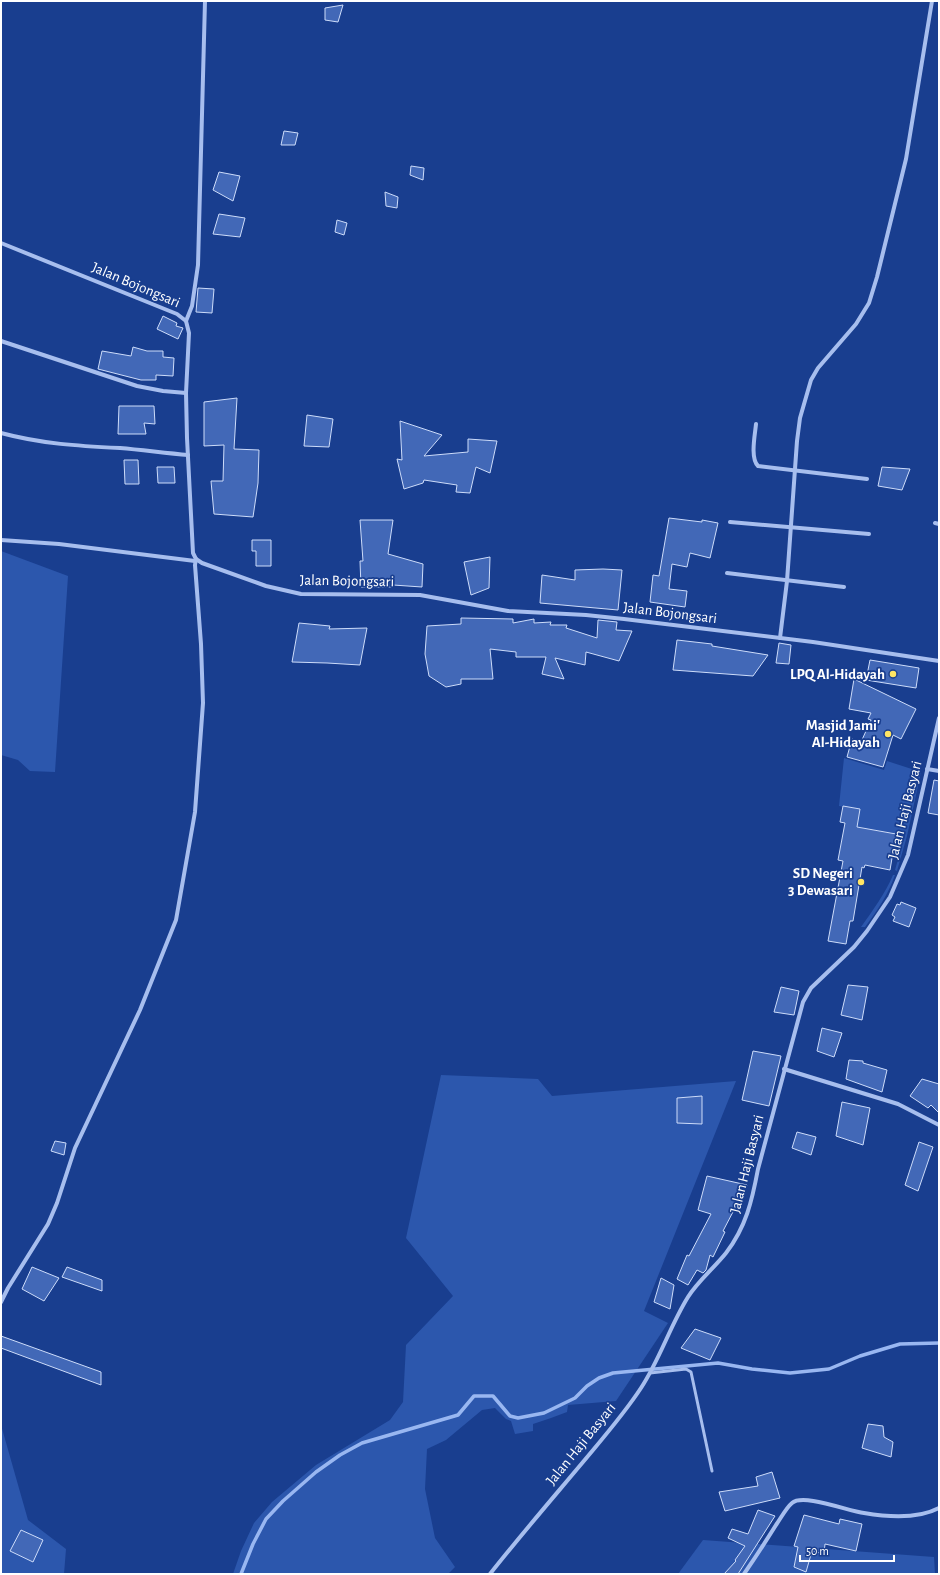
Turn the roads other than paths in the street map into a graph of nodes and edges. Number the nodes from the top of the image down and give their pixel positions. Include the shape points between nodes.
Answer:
1 (205, 1) edge
2 (932, 1) edge
3 (1, 243) edge
4 (186, 321) junction
5 (1, 341) edge
6 (186, 394) junction
7 (756, 424) dead end
8 (1, 433) edge
9 (188, 455) junction
10 (795, 471) junction
11 (867, 479) dead end
12 (730, 522) dead end
13 (791, 528) junction
14 (869, 534) dead end
15 (1, 540) edge
16 (196, 560) junction
17 (727, 573) dead end
18 (787, 581) junction
19 (844, 587) dead end
20 (780, 638) junction
21 (939, 661) edge
22 (939, 718) edge
23 (927, 769) junction
24 (939, 771) edge
25 (784, 1069) junction
26 (939, 1125) edge
27 (1, 1302) edge
28 (650, 1373) junction
29 (712, 1471) dead end
30 (939, 1508) edge
31 (490, 1574) edge
32 (744, 1574) edge

1 - 4 street via 198,265 192,306
2 - 10 street via 906,158 877,277 869,303 856,324 818,368 811,380 800,418
3 - 4 street, Jalan Bojongsari via 177,314
4 - 6 street, Jalan Bojongsari via 189,333
5 - 6 street via 137,386
6 - 9 street, Jalan Bojongsari
7 - 10 street via 754,457 757,465
8 - 9 street via 55,444
9 - 16 street, Jalan Bojongsari via 193,553
10 - 11 street
10 - 13 street
12 - 13 street
13 - 14 street
13 - 18 street
15 - 16 street
16 - 20 street, Jalan Bojongsari via 266,586 300,594 420,595 508,611 586,615
16 - 27 street via 203,703 195,812 178,911 165,952 76,1148 48,1224
17 - 18 street
18 - 19 street
18 - 20 street
20 - 21 street, Jalan Bojongsari
22 - 23 street, Jalan Haji Basyari
23 - 24 street
23 - 25 street, Jalan Haji Basyari via 908,855 895,886 867,931 806,994
25 - 26 street via 898,1104
25 - 28 street, Jalan Haji Basyari via 746,1220 726,1253 686,1299
28 - 29 lane via 686,1369 690,1371
28 - 31 street, Jalan Haji Basyari via 618,1420
30 - 32 street via 920,1515 894,1515 864,1513 812,1500 797,1500 785,1513

